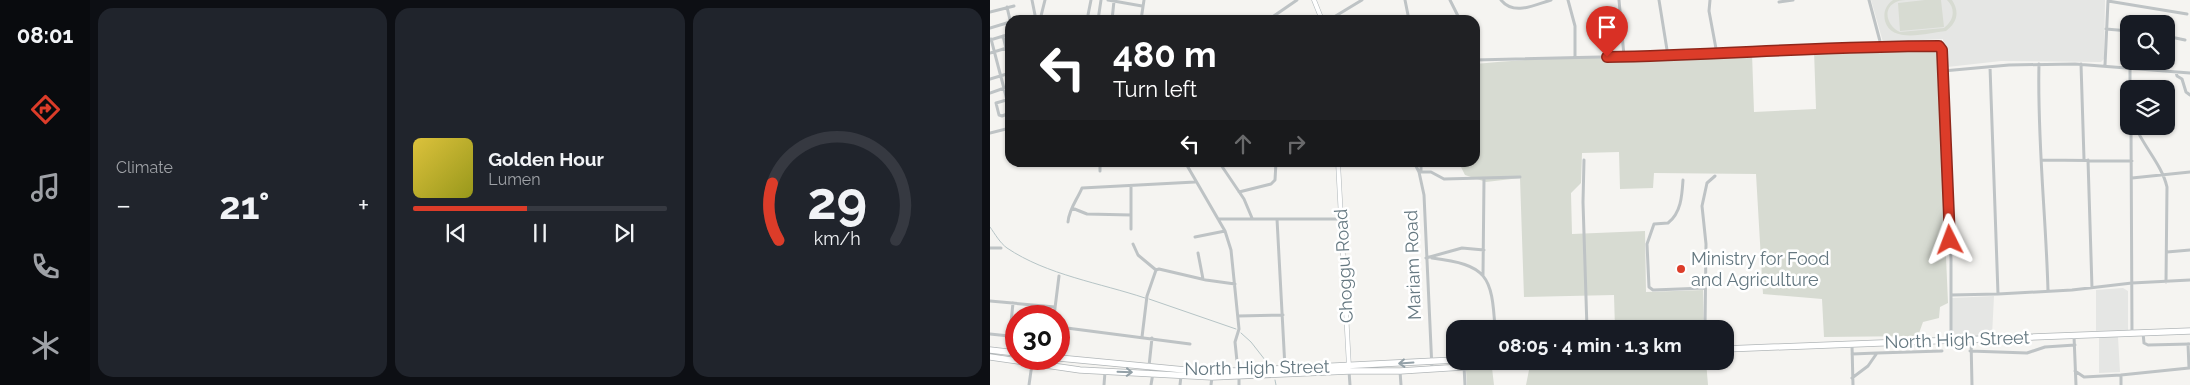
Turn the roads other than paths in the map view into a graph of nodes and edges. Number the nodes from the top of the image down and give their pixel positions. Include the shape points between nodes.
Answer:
1 (1032, 0) edge
2 (1044, 0) edge
3 (1091, 0) edge
4 (1101, 0) edge
5 (1108, 0) edge
6 (1144, 0) edge
7 (1297, 0) edge
8 (1314, 0) edge
9 (1362, 0) edge
10 (1405, 0) edge
11 (1450, 0) edge
12 (1500, 0) edge
13 (1551, 0) edge
14 (1568, 0) edge
15 (1619, 0) edge
16 (1659, 0) edge
17 (1710, 0) edge
18 (1793, 0) edge
19 (1869, 0) edge
20 (1114, 1) edge
21 (2108, 1) edge
22 (1125, 2) edge
23 (1538, 2) edge
24 (1779, 2) dead end
25 (1014, 6) dead end
26 (1142, 6) junction
27 (1007, 8) junction
28 (990, 12) edge
29 (2187, 14) dead end
30 (1009, 15) edge
31 (1036, 15) edge
32 (1038, 15) edge
33 (1088, 15) edge
34 (1099, 15) edge
35 (1113, 15) edge
36 (1141, 15) edge
37 (1275, 15) edge
38 (1320, 15) edge
39 (1336, 15) edge
40 (1408, 15) edge
41 (1458, 15) edge
42 (1005, 23) edge
43 (990, 28) edge
44 (2106, 30) junction
45 (2120, 31) edge
46 (1003, 36) joint
47 (2175, 38) edge
48 (990, 40) edge
49 (2186, 40) dead end
50 (1880, 45) junction
51 (1005, 49) joint
52 (992, 52) edge
53 (1717, 54) junction
54 (1624, 56) junction
55 (1668, 56) junction
56 (1574, 57) junction
57 (1480, 60) edge
58 (2039, 64) junction
59 (2081, 64) junction
60 (2105, 65) junction
61 (2120, 66) edge
62 (1990, 67) junction
63 (2160, 70) edge
64 (1943, 71) junction
65 (2176, 72) junction
66 (2190, 73) edge
67 (1005, 74) edge
68 (1000, 76) junction
69 (990, 79) edge
70 (1004, 88) joint
71 (990, 93) edge
72 (2190, 95) edge
73 (1005, 100) edge
74 (1005, 115) edge
75 (1005, 129) edge
76 (990, 133) edge
77 (2133, 135) edge
78 (2138, 135) edge
79 (2086, 159) junction
80 (1584, 160) dead end
81 (2042, 160) junction
82 (2132, 161) junction
83 (1100, 167) edge
84 (1188, 167) edge
85 (1222, 167) edge
86 (1276, 167) edge
87 (1338, 167) edge
88 (1417, 167) edge
89 (1420, 167) edge
90 (1100, 171) dead end
91 (1420, 172) junction
92 (2190, 172) edge
93 (2163, 174) junction
94 (1715, 176) dead end
95 (1520, 177) dead end
96 (2132, 178) junction
97 (1484, 179) junction
98 (1683, 180) dead end
99 (1195, 182) junction
100 (1131, 186) junction
101 (1239, 192) junction
102 (1072, 208) junction
103 (1131, 215) junction
104 (1252, 218) junction
105 (1218, 219) junction
106 (1278, 219) junction
107 (1342, 219) junction
108 (1068, 222) dead end
109 (1131, 229) dead end
110 (1225, 231) junction
111 (1194, 237) dead end
112 (1132, 244) dead end
113 (990, 248) edge
114 (1001, 248) dead end
115 (1484, 250) junction
116 (2190, 250) edge
117 (2166, 252) junction
118 (1198, 253) dead end
119 (1426, 258) junction
120 (1432, 258) junction
121 (1156, 270) junction
122 (1483, 275) junction
123 (1059, 276) dead end
124 (1202, 280) junction
125 (2190, 280) edge
126 (2166, 282) junction
127 (2132, 283) junction
128 (1235, 284) junction
129 (1705, 288) junction
130 (2092, 288) junction
131 (2048, 291) junction
132 (1998, 294) junction
133 (1950, 295) junction
134 (990, 301) edge
135 (1013, 303) joint
136 (1032, 305) edge
137 (1055, 305) edge
138 (1283, 314) junction
139 (1238, 316) junction
140 (1494, 320) edge
141 (1587, 320) edge
142 (1705, 320) edge
143 (1070, 328) edge
144 (2190, 331) edge
145 (2132, 333) junction
146 (2143, 333) junction
147 (990, 334) edge
148 (2074, 335) junction
149 (1005, 336) edge
150 (1142, 337) junction
151 (1152, 338) junction
152 (1951, 340) junction
153 (1971, 340) junction
154 (1190, 344) dead end
155 (1852, 344) junction
156 (2189, 344) edge
157 (2074, 345) junction
158 (1734, 349) edge
159 (990, 350) edge
160 (1942, 351) dead end
161 (1970, 351) junction
162 (1005, 352) edge
163 (1877, 353) junction
164 (1852, 354) junction
165 (990, 357) edge
166 (1070, 359) edge
167 (1005, 360) edge
168 (1081, 360) junction
169 (1446, 360) edge
170 (1431, 361) junction
171 (1149, 366) junction
172 (1446, 367) edge
173 (1349, 368) junction
174 (1432, 368) junction
175 (1070, 369) edge
176 (1285, 369) junction
177 (1031, 370) edge
178 (1080, 370) junction
179 (1464, 370) edge
180 (1105, 371) junction
181 (1400, 371) junction
182 (2076, 371) junction
183 (1153, 373) junction
184 (1238, 374) junction
185 (1181, 375) junction
186 (2121, 376) junction
187 (1212, 377) junction
188 (1852, 378) junction
189 (1029, 385) edge
190 (1104, 385) edge
191 (1151, 385) edge
192 (1180, 385) edge
193 (1211, 385) edge
194 (1239, 385) edge
195 (1350, 385) edge
196 (1401, 385) edge
197 (1465, 385) edge
198 (1853, 385) edge
199 (1972, 385) edge
200 (2076, 385) edge
201 (2121, 385) edge

1 - 31 street
2 - 32 street
3 - 33 street
4 - 34 street
5 - 20 street
6 - 26 street
7 - 37 street
8 - 38 main road
9 - 39 street
10 - 40 street
11 - 41 street
12 - 23 street via 1513,9
13 - 23 street
14 - 56 street via 1575,26
15 - 54 street
16 - 55 street
17 - 53 street
18 - 24 street
19 - 50 street
20 - 22 street
20 - 35 street
21 - 29 street
21 - 44 street
22 - 26 street
25 - 27 street
26 - 36 street
27 - 28 street
27 - 30 street
42 - 43 street
44 - 45 street
44 - 60 street
46 - 48 street
46 - 51 street
47 - 49 street
48 - 52 street
50 - 53 street
50 - 64 street via 1939,46
51 - 52 street
52 - 68 street
53 - 55 street
54 - 55 street
54 - 56 street
56 - 57 street
58 - 59 street
58 - 62 street
58 - 81 street
59 - 60 street
59 - 79 street
60 - 61 street
62 - 64 street
62 - 132 street
63 - 65 street
64 - 133 street
65 - 66 street
65 - 72 street
67 - 68 street
68 - 69 street
68 - 70 street
70 - 71 street
73 - 74 street via 996,103 999,115
75 - 76 street
77 - 82 street
78 - 93 street
79 - 81 street
79 - 82 street
79 - 130 street
80 - 141 street
81 - 131 street
82 - 96 street
83 - 90 street
84 - 99 street
85 - 101 street
86 - 101 street via 1275,180 1271,184
87 - 107 main road, Choggu Road
88 - 91 street, Mariam Road
89 - 91 street
91 - 97 street via 1431,172 1444,179
91 - 119 street, Mariam Road
92 - 93 street
93 - 96 street
93 - 117 street via 2168,187
94 - 129 street via 1706,183 1702,206 1706,244
95 - 97 street
96 - 127 street
97 - 115 street
98 - 129 street via 1676,214 1668,223 1654,224 1648,239 1650,287 1653,290
99 - 100 street
99 - 105 street
100 - 102 street via 1082,188
100 - 103 street
101 - 104 street
102 - 103 street via 1087,214
102 - 108 street via 1068,211
103 - 109 street
104 - 105 street
104 - 106 street
105 - 110 street
106 - 107 street
106 - 138 street
107 - 173 main road, Choggu Road
110 - 111 street
110 - 128 street
112 - 121 street via 1138,255
113 - 114 street
115 - 120 street via 1462,248
115 - 122 street
116 - 117 street
117 - 126 street
118 - 124 street
119 - 120 street
119 - 170 street, Mariam Road
120 - 122 street via 1466,264
121 - 124 street
121 - 150 street via 1147,296
122 - 140 street via 1493,300
123 - 137 street
124 - 128 street
125 - 126 street
126 - 127 street
127 - 130 street
127 - 145 street
128 - 139 street
129 - 142 street
130 - 131 street
131 - 132 street
132 - 133 street
133 - 152 street
134 - 135 street
135 - 136 street
138 - 139 street
138 - 176 street
139 - 184 street via 1235,342
143 - 150 street
144 - 146 highway, North High Street
145 - 146 highway, North High Street
145 - 148 highway, North High Street
146 - 156 street via 2144,343 2148,344
147 - 149 street
148 - 153 highway, North High Street
148 - 157 street
150 - 151 street
151 - 154 street
151 - 171 street
152 - 153 highway, North High Street
152 - 155 highway, North High Street
153 - 161 street
155 - 158 highway, North High Street
155 - 164 street
156 - 186 street via 2189,368
157 - 161 street via 2013,354
157 - 182 street
159 - 162 highway
160 - 163 street
161 - 199 street
163 - 164 street
163 - 188 street via 1870,367
164 - 188 street
165 - 167 highway, North High Street
166 - 168 highway, North High Street
168 - 171 highway, North High Street
168 - 178 highway
169 - 170 highway, North High Street
170 -> 173 highway, North High Street
170 - 174 street, Mariam Road
171 - 184 highway, North High Street
172 - 174 highway, North High Street
173 - 176 highway, North High Street
173 - 181 highway, North High Street
173 - 184 highway, North High Street
173 - 195 street
174 - 181 highway, North High Street
175 - 178 highway, North High Street
176 - 184 highway, North High Street
177 - 189 street
178 - 180 highway, North High Street
179 - 197 street
180 -> 183 highway, North High Street
180 - 190 street
181 - 196 street
182 - 186 street via 2084,377
182 - 200 street
183 - 185 highway, North High Street
183 - 191 street
184 - 187 highway, North High Street
184 - 194 street
185 - 187 highway, North High Street
185 - 192 street
186 - 201 street
187 - 193 street
188 - 198 street

